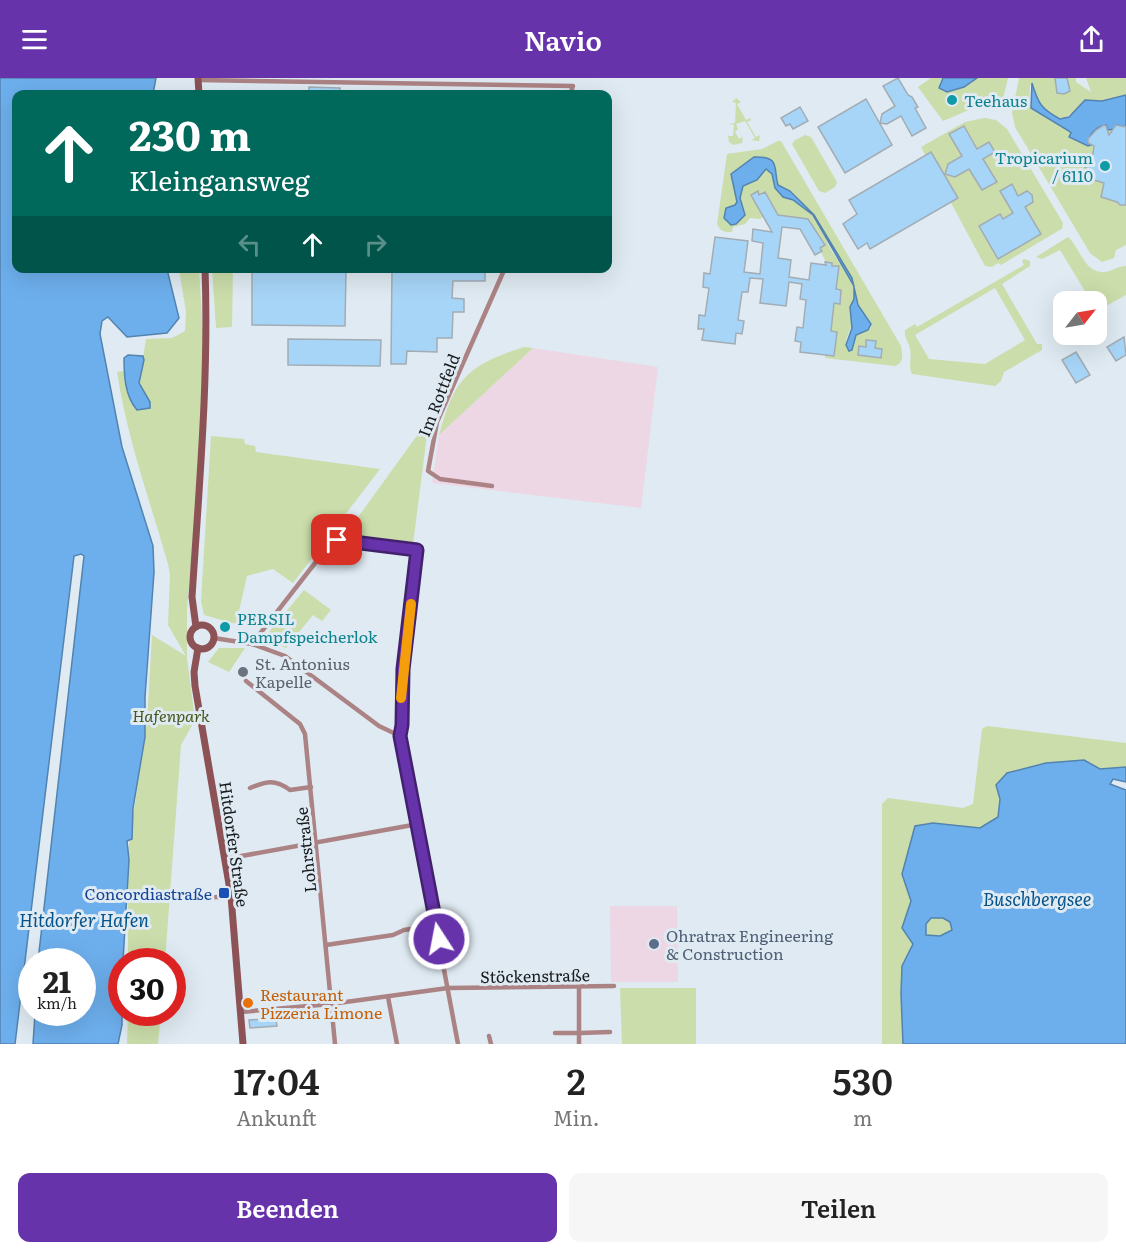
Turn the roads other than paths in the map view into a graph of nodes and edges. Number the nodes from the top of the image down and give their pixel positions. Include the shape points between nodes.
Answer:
1 (199, 79) edge
2 (390, 80) edge
3 (572, 90) edge
4 (205, 273) edge
5 (503, 273) edge
6 (492, 486) dead end
7 (196, 627) junction
8 (214, 638) junction
9 (252, 644) junction
10 (198, 648) junction
11 (246, 681) dead end
12 (400, 736) junction
13 (250, 788) dead end
14 (311, 788) junction
15 (418, 824) junction
16 (315, 843) junction
17 (225, 859) junction
18 (231, 896) junction
19 (189, 899) dead end
20 (436, 925) junction
21 (326, 945) junction
22 (579, 986) junction
23 (614, 986) dead end
24 (448, 988) junction
25 (388, 997) junction
26 (331, 1004) junction
27 (241, 1012) junction
28 (610, 1032) dead end
29 (555, 1033) dead end
30 (580, 1033) junction
31 (489, 1036) dead end
32 (243, 1044) edge
33 (335, 1044) edge
34 (397, 1044) edge
35 (458, 1044) edge
36 (491, 1044) edge
37 (579, 1044) edge

1 - 2 street
2 - 3 street via 573,86
4 - 7 street via 205,412 192,597
5 - 6 street, Im Rottfeld via 437,422 428,471 440,479
7 - 8 street via 210,628
7 - 10 street via 190,639
8 - 9 street
8 - 10 street via 207,648
9 - 12 street via 285,656 379,726
9 - 12 street via 333,540 417,550 403,669
10 - 17 street, Hitdorfer Straße via 195,686
11 - 14 street, Lohrstraße via 304,729
12 - 15 street
13 - 14 street via 272,781 290,790
14 - 16 street, Lohrstraße
15 - 16 street
15 - 20 street
16 - 17 street
16 - 21 street, Lohrstraße
17 - 18 street, Hitdorfer Straße
18 - 19 street
18 - 27 street, Hitdorfer Straße
20 - 21 street
20 - 24 street
21 - 26 street, Lohrstraße
22 - 23 street, Stöckenstraße
22 - 24 street, Stöckenstraße
22 - 30 street
24 - 25 street, Stöckenstraße
24 - 35 street
25 - 26 street, Stöckenstraße
25 - 34 street
26 - 27 street, Stöckenstraße
26 - 33 street, Lohrstraße
27 - 32 street, Hitdorfer Straße
28 - 30 street
29 - 30 street
30 - 37 street
31 - 36 street

